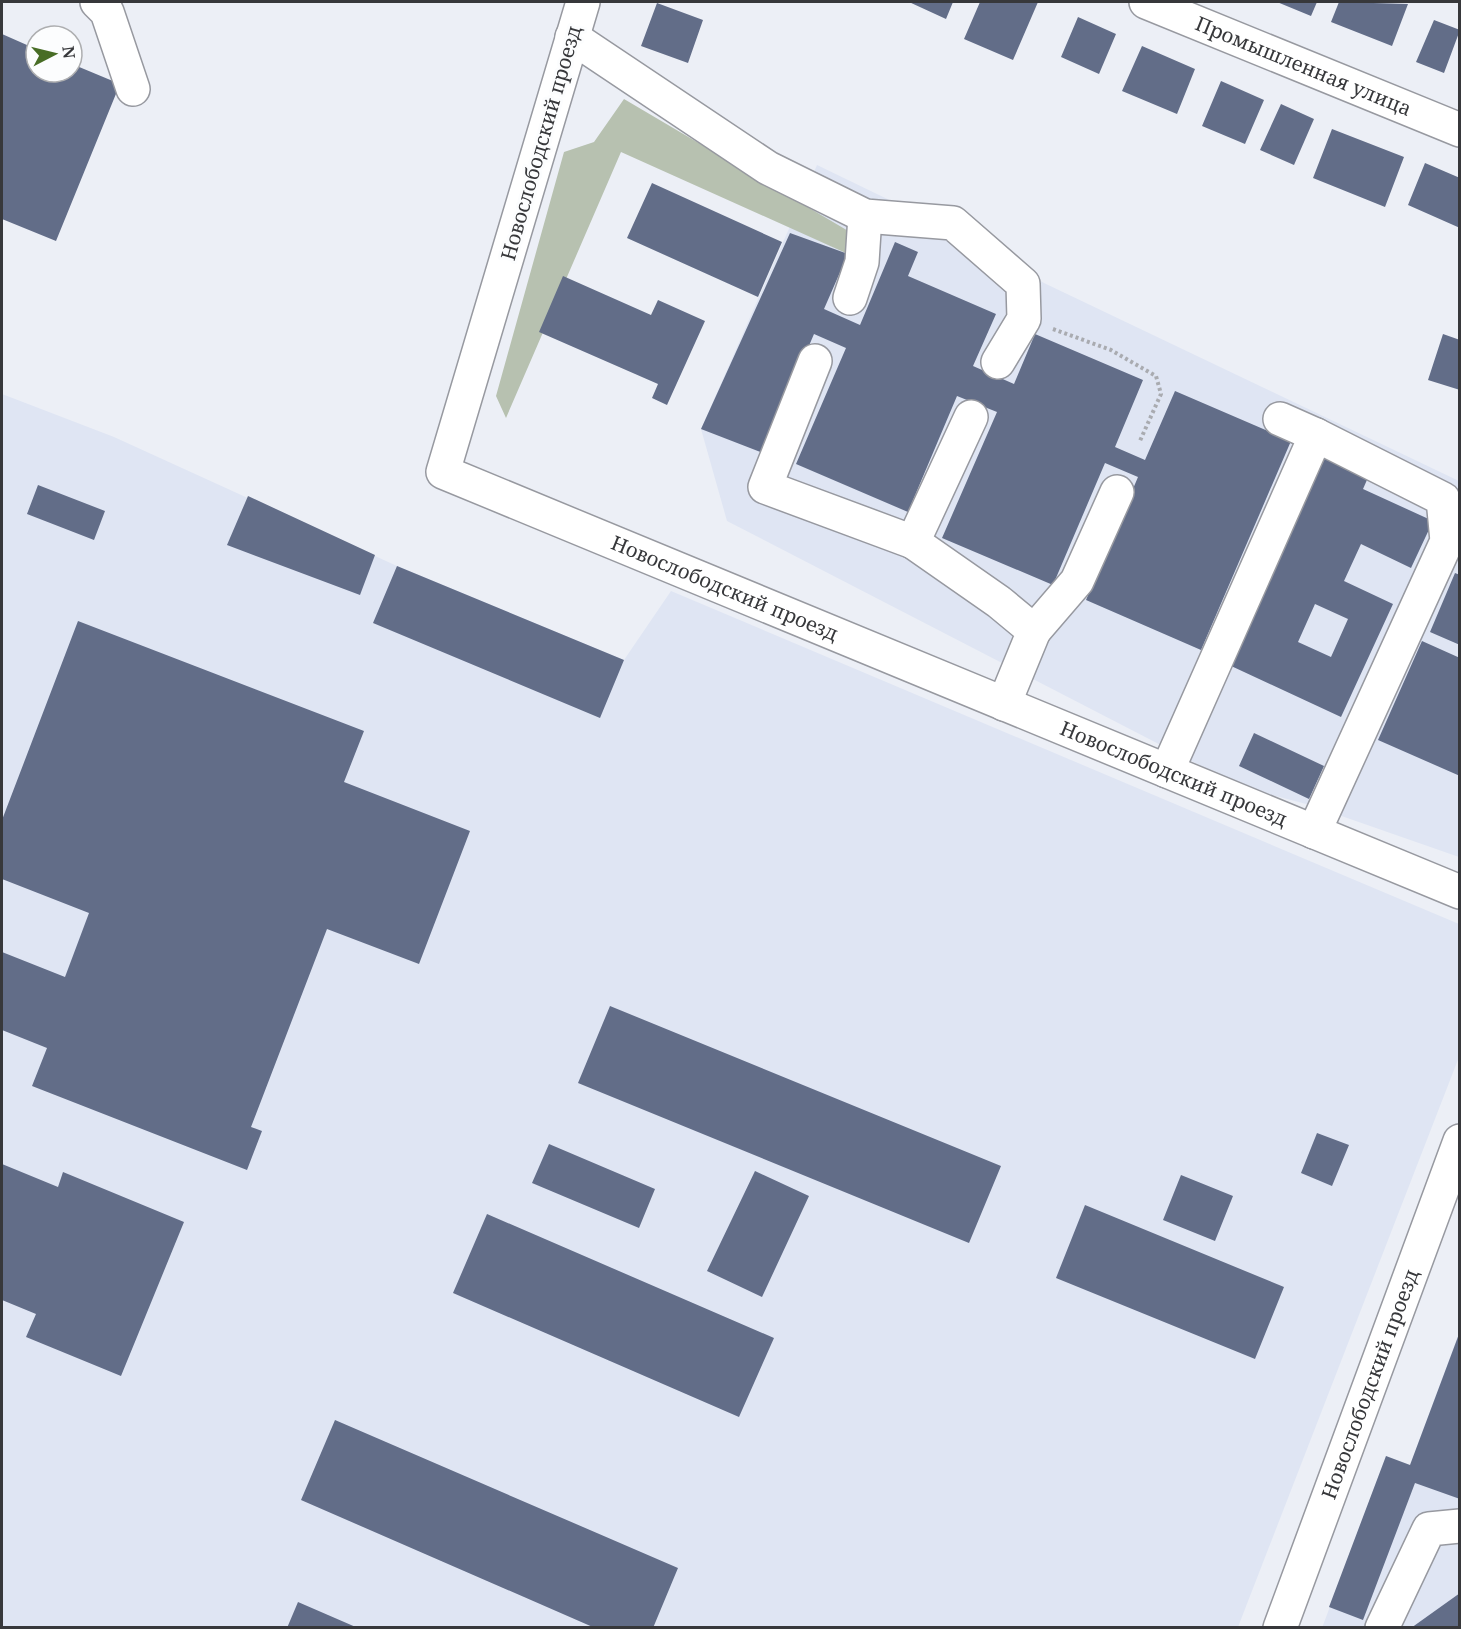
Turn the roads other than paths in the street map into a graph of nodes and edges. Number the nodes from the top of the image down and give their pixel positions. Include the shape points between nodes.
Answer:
1 (97, 2) edge
2 (583, 2) edge
3 (1146, 2) edge
4 (572, 37) junction
5 (133, 89) dead end
6 (1460, 130) edge
7 (865, 216) junction
8 (850, 298) dead end
9 (815, 361) dead end
10 (998, 362) dead end
11 (971, 417) dead end
12 (1280, 419) dead end
13 (1316, 435) junction
14 (1117, 492) dead end
15 (913, 542) junction
16 (1035, 631) junction
17 (1004, 704) junction
18 (1167, 771) junction
19 (1314, 832) junction
20 (1460, 892) edge
21 (1460, 1141) edge
22 (1460, 1526) edge
23 (1280, 1628) edge
24 (1382, 1628) edge

1 - 5 street via 107,12
2 - 4 street, Новослободский проезд
3 - 6 street, Промышленная улица
4 - 7 street via 768,168
4 - 17 street, Новослободский проезд via 443,472
7 - 8 street via 862,262
7 - 10 street via 953,223 1023,284 1024,319
9 - 15 street via 765,487
11 - 15 street
12 - 13 street
13 - 18 street
13 - 19 street via 1443,500 1447,541
14 - 16 street via 1077,581
15 - 16 street
16 - 17 street
17 - 18 street, Новослободский проезд
18 - 19 street, Новослободский проезд
19 - 20 street, Новослободский проезд
21 - 23 street, Новослободский проезд
22 - 24 street via 1429,1529

